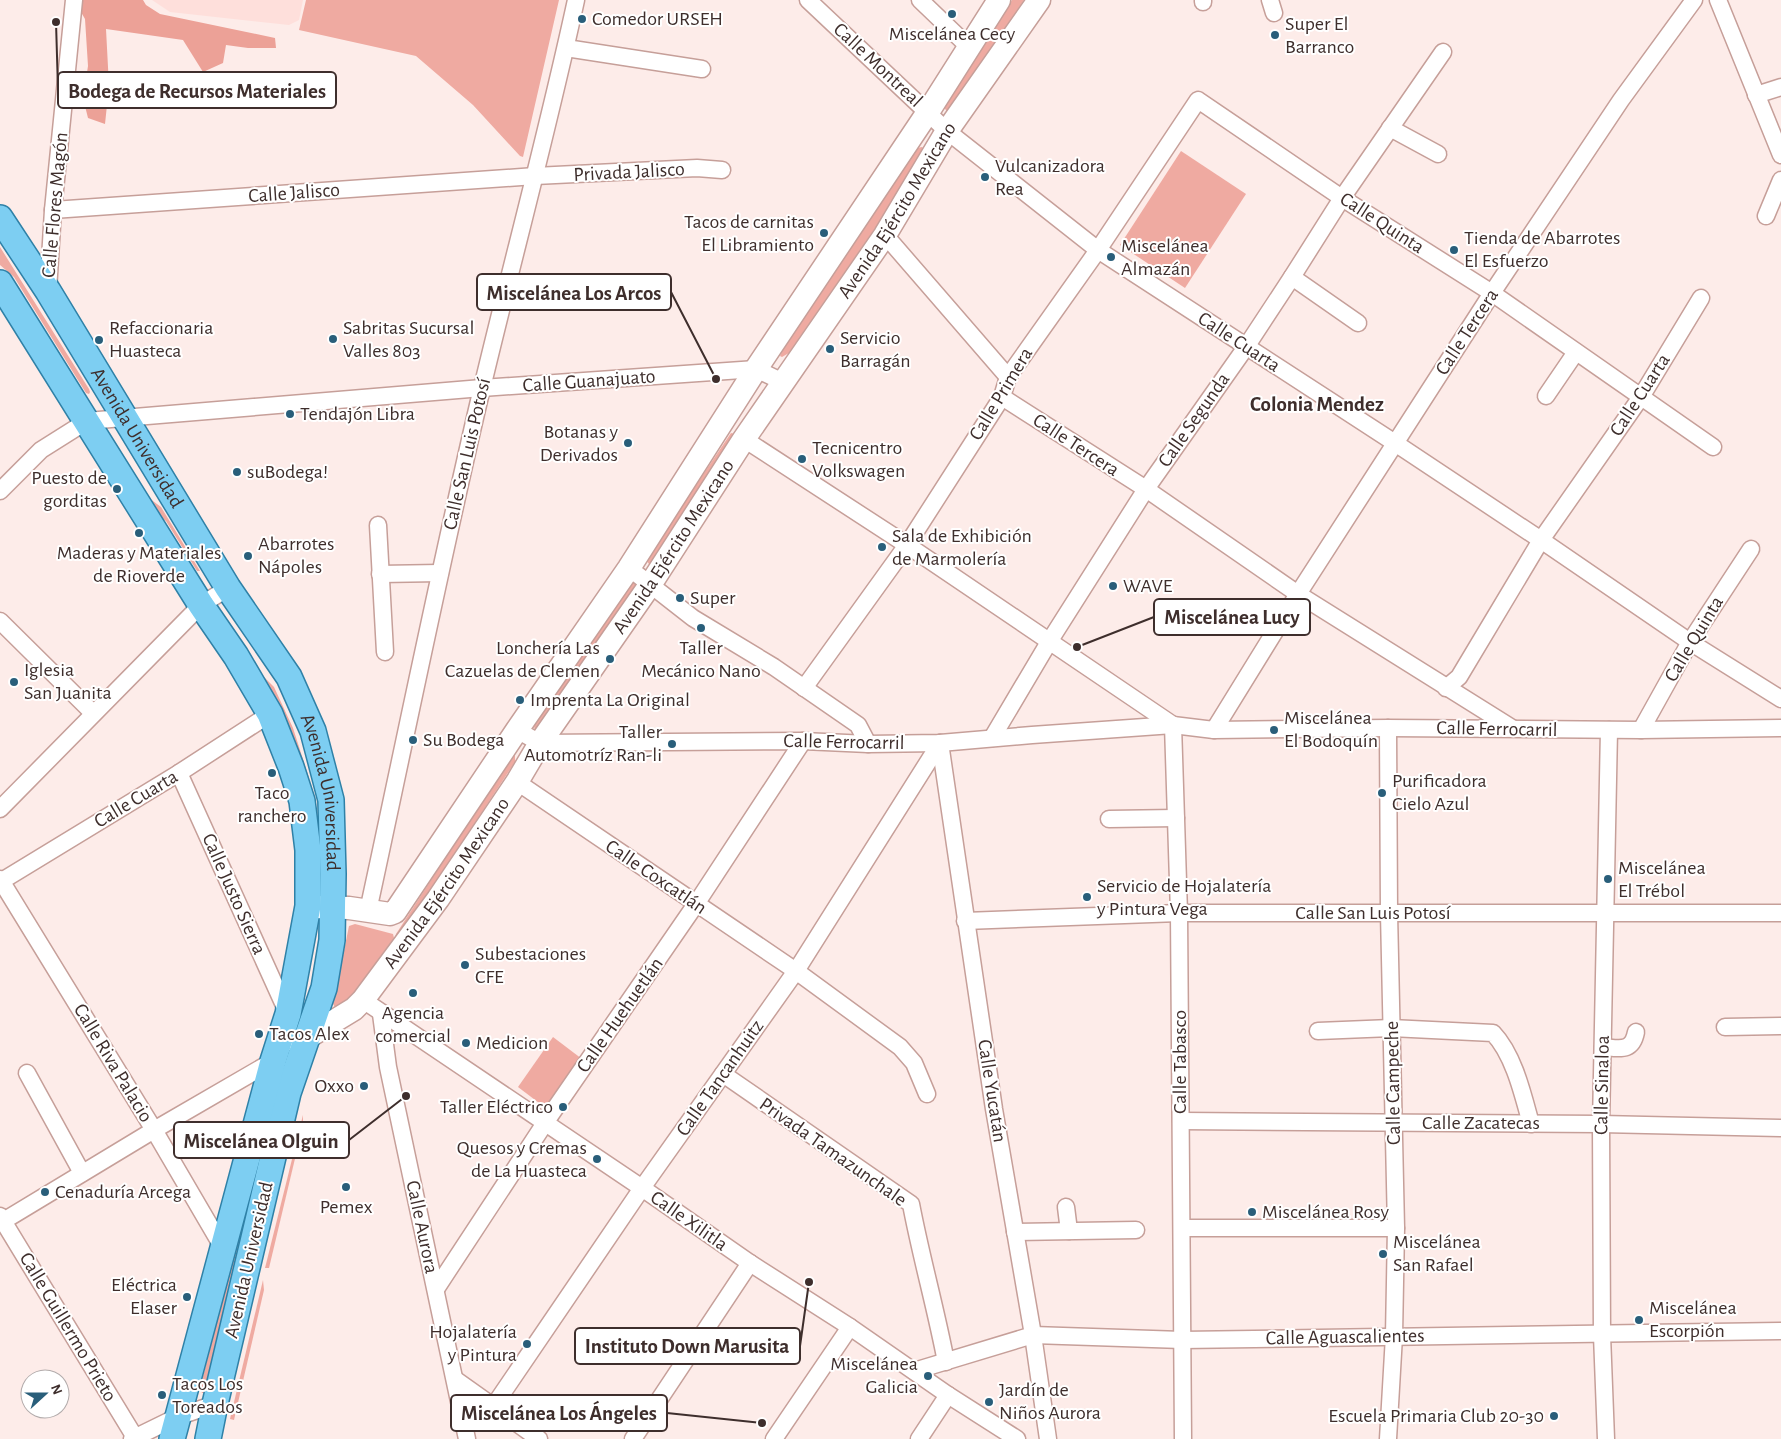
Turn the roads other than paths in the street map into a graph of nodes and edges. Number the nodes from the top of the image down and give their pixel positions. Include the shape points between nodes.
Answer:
1 (74, 0) edge
2 (576, 0) edge
3 (808, 0) edge
4 (920, 0) edge
5 (999, 0) edge
6 (1039, 0) edge
7 (1694, 0) edge
8 (1718, 0) edge
9 (566, 48) junction
10 (970, 48) junction
11 (1443, 52) dead end
12 (702, 69) dead end
13 (1781, 87) edge
14 (1756, 95) junction
15 (1198, 100) joint
16 (928, 112) junction
17 (1390, 128) junction
18 (948, 131) junction
19 (1438, 154) dead end
20 (1781, 154) edge
21 (722, 170) dead end
22 (535, 176) junction
23 (1781, 180) edge
24 (1342, 198) junction
25 (53, 210) junction
26 (1766, 216) dead end
27 (0, 218) edge
28 (884, 235) junction
29 (1098, 250) junction
30 (1292, 277) junction
31 (0, 283) edge
32 (48, 291) junction
33 (1492, 293) junction
34 (1701, 298) dead end
35 (1358, 323) dead end
36 (1246, 347) junction
37 (1576, 352) junction
38 (756, 370) junction
39 (1008, 376) junction
40 (783, 382) junction
41 (482, 388) junction
42 (1546, 396) dead end
43 (1002, 397) junction
44 (1641, 397) junction
45 (123, 418) junction
46 (87, 421) junction
47 (744, 439) junction
48 (1395, 443) junction
49 (1713, 447) dead end
50 (1146, 490) junction
51 (0, 491) edge
52 (378, 524) dead end
53 (1541, 540) junction
54 (907, 545) junction
55 (1751, 549) dead end
56 (629, 568) junction
57 (380, 574) junction
58 (440, 574) junction
59 (650, 584) junction
60 (228, 588) junction
61 (1298, 594) junction
62 (201, 606) junction
63 (0, 622) edge
64 (1049, 642) junction
65 (1690, 642) junction
66 (384, 652) dead end
67 (804, 688) junction
68 (1446, 688) junction
69 (1781, 699) edge
70 (93, 714) junction
71 (270, 714) junction
72 (1174, 725) junction
73 (1388, 728) junction
74 (1512, 728) junction
75 (1781, 728) edge
76 (517, 730) junction
77 (1214, 730) junction
78 (1609, 730) junction
79 (1641, 730) junction
80 (992, 738) junction
81 (803, 741) junction
82 (540, 743) junction
83 (940, 743) junction
84 (868, 744) junction
85 (179, 773) junction
86 (517, 782) junction
87 (0, 809) edge
88 (1176, 818) junction
89 (1109, 819) dead end
90 (0, 881) edge
91 (696, 904) junction
92 (320, 907) junction
93 (368, 911) junction
94 (1606, 912) junction
95 (1179, 913) junction
96 (1389, 913) junction
97 (1781, 913) edge
98 (965, 920) junction
99 (796, 971) junction
100 (363, 1000) junction
101 (288, 1014) junction
102 (381, 1014) junction
103 (1781, 1026) edge
104 (1725, 1027) dead end
105 (1391, 1028) junction
106 (1318, 1031) dead end
107 (1636, 1032) dead end
108 (307, 1037) junction
109 (1602, 1047) junction
110 (273, 1061) junction
111 (27, 1073) dead end
112 (723, 1074) junction
113 (928, 1094) dead end
114 (1181, 1121) junction
115 (545, 1123) junction
116 (1394, 1123) junction
117 (1532, 1124) junction
118 (1601, 1124) junction
119 (1781, 1128) edge
120 (154, 1130) junction
121 (82, 1173) junction
122 (642, 1188) junction
123 (1066, 1207) dead end
124 (1, 1220) edge
125 (1182, 1228) junction
126 (1396, 1228) junction
127 (1136, 1230) dead end
128 (1070, 1231) junction
129 (1016, 1232) junction
130 (223, 1248) junction
131 (750, 1263) junction
132 (436, 1289) junction
133 (850, 1327) junction
134 (1781, 1331) edge
135 (1033, 1335) junction
136 (1602, 1335) junction
137 (1394, 1336) junction
138 (1182, 1340) junction
139 (946, 1362) junction
140 (914, 1372) junction
141 (456, 1380) junction
142 (948, 1395) junction
143 (214, 1404) junction
144 (493, 1407) junction
145 (175, 1428) edge
146 (134, 1438) edge
147 (208, 1439) edge
148 (467, 1439) edge
149 (539, 1439) edge
150 (633, 1439) edge
151 (774, 1439) edge
152 (919, 1439) edge
153 (1017, 1439) edge
154 (1048, 1439) edge
155 (1183, 1439) edge
156 (1388, 1439) edge
157 (1606, 1439) edge

1 - 25 street, Calle Flores Magón
2 - 9 street, Calle San Luis Potosí
3 - 16 street, Calle Montreal
4 - 10 street
5 - 10 main road, Avenida Ejército Mexicano
6 - 18 main road, Avenida Ejército Mexicano
7 - 33 street, Calle Tercera via 1621,100
8 - 14 street
9 - 12 street
9 - 22 street, Calle San Luis Potosí
10 - 16 main road, Avenida Ejército Mexicano
11 - 17 street, Calle Segunda
13 - 14 street
14 - 20 street
15 - 24 street, Calle Quinta
15 - 29 street, Calle Primera
16 - 18 street, Calle Montreal
16 - 38 main road, Avenida Ejército Mexicano
17 - 19 street
17 - 24 street, Calle Segunda
18 - 28 main road, Avenida Ejército Mexicano
18 - 29 street, Calle Cuarta
21 - 22 street, Privada Jalisco via 697,168
22 - 25 street, Calle Jalisco
22 - 41 street, Calle San Luis Potosí
23 - 26 street
24 - 30 street, Calle Segunda
24 - 33 street, Calle Quinta
25 - 32 street, Calle Flores Magón
27 - 32 main road, Avenida Universidad
28 - 39 street
28 - 40 main road, Avenida Ejército Mexicano
29 - 36 street, Calle Cuarta
29 - 39 street, Calle Primera
30 - 35 street
30 - 36 street, Calle Segunda
31 - 46 main road, Avenida Universidad
32 - 45 main road, Avenida Universidad
33 - 37 street, Calle Quinta
33 - 48 street, Calle Tercera
34 - 44 street, Calle Cuarta
36 - 48 street, Calle Cuarta
36 - 50 street, Calle Segunda
37 - 42 street
37 - 44 street, Calle Quinta
38 - 40 street, Calle Guanajuato
38 - 41 street, Calle Guanajuato
38 - 56 main road, Avenida Ejército Mexicano
39 - 43 street, Calle Primera
40 - 47 main road, Avenida Ejército Mexicano
41 - 45 street, Calle Guanajuato
41 - 58 street, Calle San Luis Potosí
43 - 50 street, Calle Tercera
43 - 54 street, Calle Primera
44 - 49 street, Calle Quinta
44 - 53 street, Calle Cuarta
45 - 46 street
45 - 60 main road, Avenida Universidad
46 - 51 street via 41,450
46 - 62 main road, Avenida Universidad
47 - 54 street
47 - 59 main road, Avenida Ejército Mexicano
48 - 53 street, Calle Cuarta
48 - 61 street, Calle Tercera
50 - 61 street, Calle Tercera
50 - 64 street, Calle Segunda
52 - 57 street
53 - 65 street, Calle Cuarta
53 - 68 street, Calle Cuarta via 1459,676
54 - 64 street
54 - 67 street, Calle Primera
55 - 65 street, Calle Quinta
56 - 59 street
56 - 76 main road, Avenida Ejército Mexicano
57 - 58 street
57 - 66 street
58 - 93 street, Calle San Luis Potosí
59 - 67 street via 693,618
59 - 82 main road, Avenida Ejército Mexicano
60 - 62 street
60 - 92 main road, Avenida Universidad via 290,677 313,731 331,800 334,874
61 - 68 street, Calle Tercera
61 - 77 street, Calle Tercera
62 - 70 street
62 - 71 main road, Avenida Universidad via 236,656
63 - 70 street
64 - 72 street
64 - 80 street, Calle Segunda
65 - 69 street, Calle Cuarta
65 - 79 street, Calle Quinta
67 - 84 street via 858,725
68 - 74 street, Calle Tercera
70 - 87 street
71 - 85 street, Calle Cuarta
71 - 92 main road, Avenida Universidad via 302,801
72 - 77 street
72 - 80 street, Calle Ferrocarril
72 - 88 street, Calle Tabasco
73 - 74 street, Calle Ferrocarril
73 - 77 street, Calle Ferrocarril
73 - 96 street, Calle Campeche
74 - 78 street, Calle Ferrocarril
75 - 79 street, Calle Ferrocarril
76 - 82 street, Calle Ferrocarril
76 - 93 main road, Avenida Ejército Mexicano via 395,912
78 - 79 street, Calle Ferrocarril
78 - 94 street, Calle Sinaloa
80 - 83 street, Calle Ferrocarril
81 - 82 street, Calle Ferrocarril
81 - 84 street, Calle Ferrocarril
81 - 91 street, Calle Huehuetlán
82 - 86 main road, Avenida Ejército Mexicano
83 - 84 street, Calle Ferrocarril
83 - 98 street, Calle Yucatán
83 - 99 street, Calle Tancanhuitz
85 - 90 street, Calle Cuarta
85 - 101 street, Calle Justo Sierra
86 - 91 street, Calle Coxcatlán
86 - 100 main road, Avenida Ejército Mexicano via 438,899
88 - 89 street
88 - 95 street, Calle Tabasco
90 - 120 street, Calle Riva Palacio
91 - 99 street, Calle Coxcatlán
91 - 115 street, Calle Huehuetlán
92 - 93 main road, Avenida Ejército Mexicano
92 - 101 main road, Avenida Universidad
92 - 108 main road, Avenida Universidad via 332,940 324,988
94 - 96 street, Calle San Luis Potosí
94 - 97 street, Calle San Luis Potosí
94 - 109 street, Calle Sinaloa
95 - 96 street, Calle San Luis Potosí
95 - 98 street, Calle San Luis Potosí
95 - 114 street, Calle Tabasco
96 - 105 street, Calle Campeche
98 - 129 street, Calle Yucatán
99 - 112 street, Calle Tancanhuitz
99 - 113 street, Calle Coxcatlán via 900,1047 914,1063
100 - 102 street, Calle Xilitla
100 - 108 main road, Avenida Ejército Mexicano via 354,1009
101 - 110 main road, Avenida Universidad
102 - 115 street, Calle Xilitla
102 - 132 street, Calle Aurora via 388,1067
103 - 104 street
105 - 106 street
105 - 116 street, Calle Campeche
105 - 117 street via 1493,1033 1502,1042
107 - 109 street via 1634,1042 1629,1046
108 - 110 main road, Avenida Ejército Mexicano
108 - 143 main road, Avenida Universidad via 288,1093
109 - 118 street, Calle Sinaloa
110 - 120 street
110 - 130 main road, Avenida Universidad
111 - 121 street
112 - 122 street, Calle Tancanhuitz
112 - 139 street, Privada Tamazunchale via 910,1204
114 - 116 street, Calle Zacatecas
114 - 125 street, Calle Tabasco
115 - 122 street, Calle Xilitla
115 - 132 street, Calle Huehuetlán
116 - 117 street, Calle Zacatecas
116 - 126 street, Calle Campeche
117 - 118 street, Calle Zacatecas
118 - 119 street, Calle Zacatecas
118 - 136 street, Calle Sinaloa
120 - 121 street
120 - 130 street, Calle Riva Palacio
121 - 124 street
122 - 131 street, Calle Xilitla
122 - 144 street, Calle Tancanhuitz
123 - 128 street
124 - 146 street, Calle Guillermo Prieto
125 - 126 street
125 - 138 street, Calle Tabasco
126 - 137 street, Calle Campeche
127 - 128 street
128 - 129 street
129 - 135 street, Calle Yucatán
130 - 145 main road, Avenida Universidad
131 - 133 street, Calle Xilitla
131 - 150 street
132 - 141 street, Calle Aurora
133 - 140 street, Calle Xilitla
133 - 151 street
134 - 136 street, Calle Aguascalientes
135 - 138 street, Calle Aguascalientes
135 - 139 street, Calle Aguascalientes
135 - 154 street, Calle Yucatán
136 - 137 street, Calle Aguascalientes
136 - 157 street, Calle Sinaloa
137 - 138 street, Calle Aguascalientes
137 - 156 street, Calle Campeche
138 - 155 street, Calle Tabasco
139 - 140 street, Calle Aguascalientes
140 - 142 street, Calle Xilitla
141 - 144 street
141 - 148 street, Calle Aurora
142 - 152 street
142 - 153 street, Calle Xilitla
143 - 145 street
143 - 147 main road, Avenida Universidad
144 - 149 street
145 - 146 street

